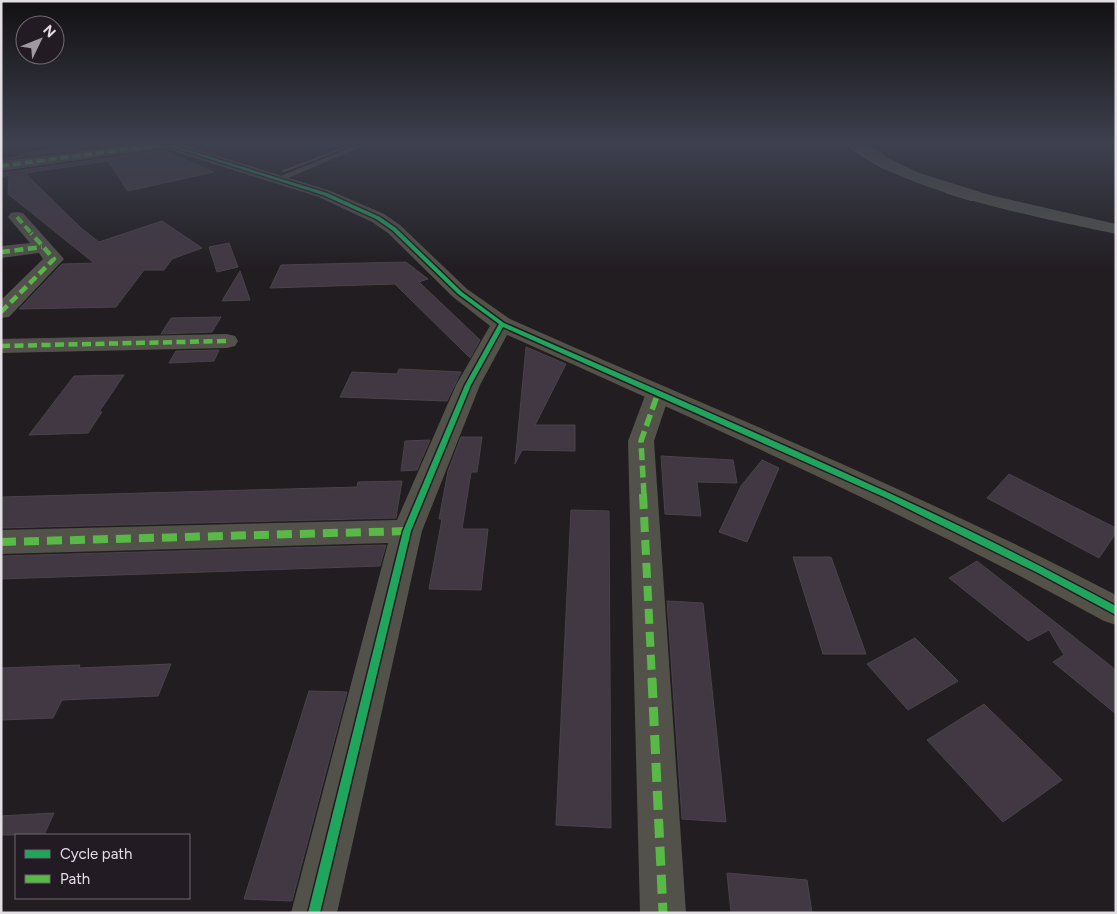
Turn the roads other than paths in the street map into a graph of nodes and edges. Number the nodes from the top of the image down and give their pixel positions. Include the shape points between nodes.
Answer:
1 (297, 186) edge
2 (943, 186) edge
3 (17, 217) dead end
4 (1116, 229) edge
5 (42, 247) junction
6 (1, 252) edge
7 (1, 312) edge
8 (502, 324) junction
9 (227, 341) dead end
10 (1, 346) edge
11 (658, 392) junction
12 (407, 531) junction
13 (1, 542) edge
14 (1116, 612) edge
15 (314, 913) edge
16 (663, 913) edge

1 - 8 street via 345,202 394,228 460,293
2 - 4 street via 986,199
3 - 5 street
5 - 6 street
5 - 7 street via 54,259
8 - 11 street
8 - 12 street via 468,385
9 - 10 street
11 - 14 street via 936,517
11 - 16 street via 641,441
12 - 13 street
12 - 15 street

